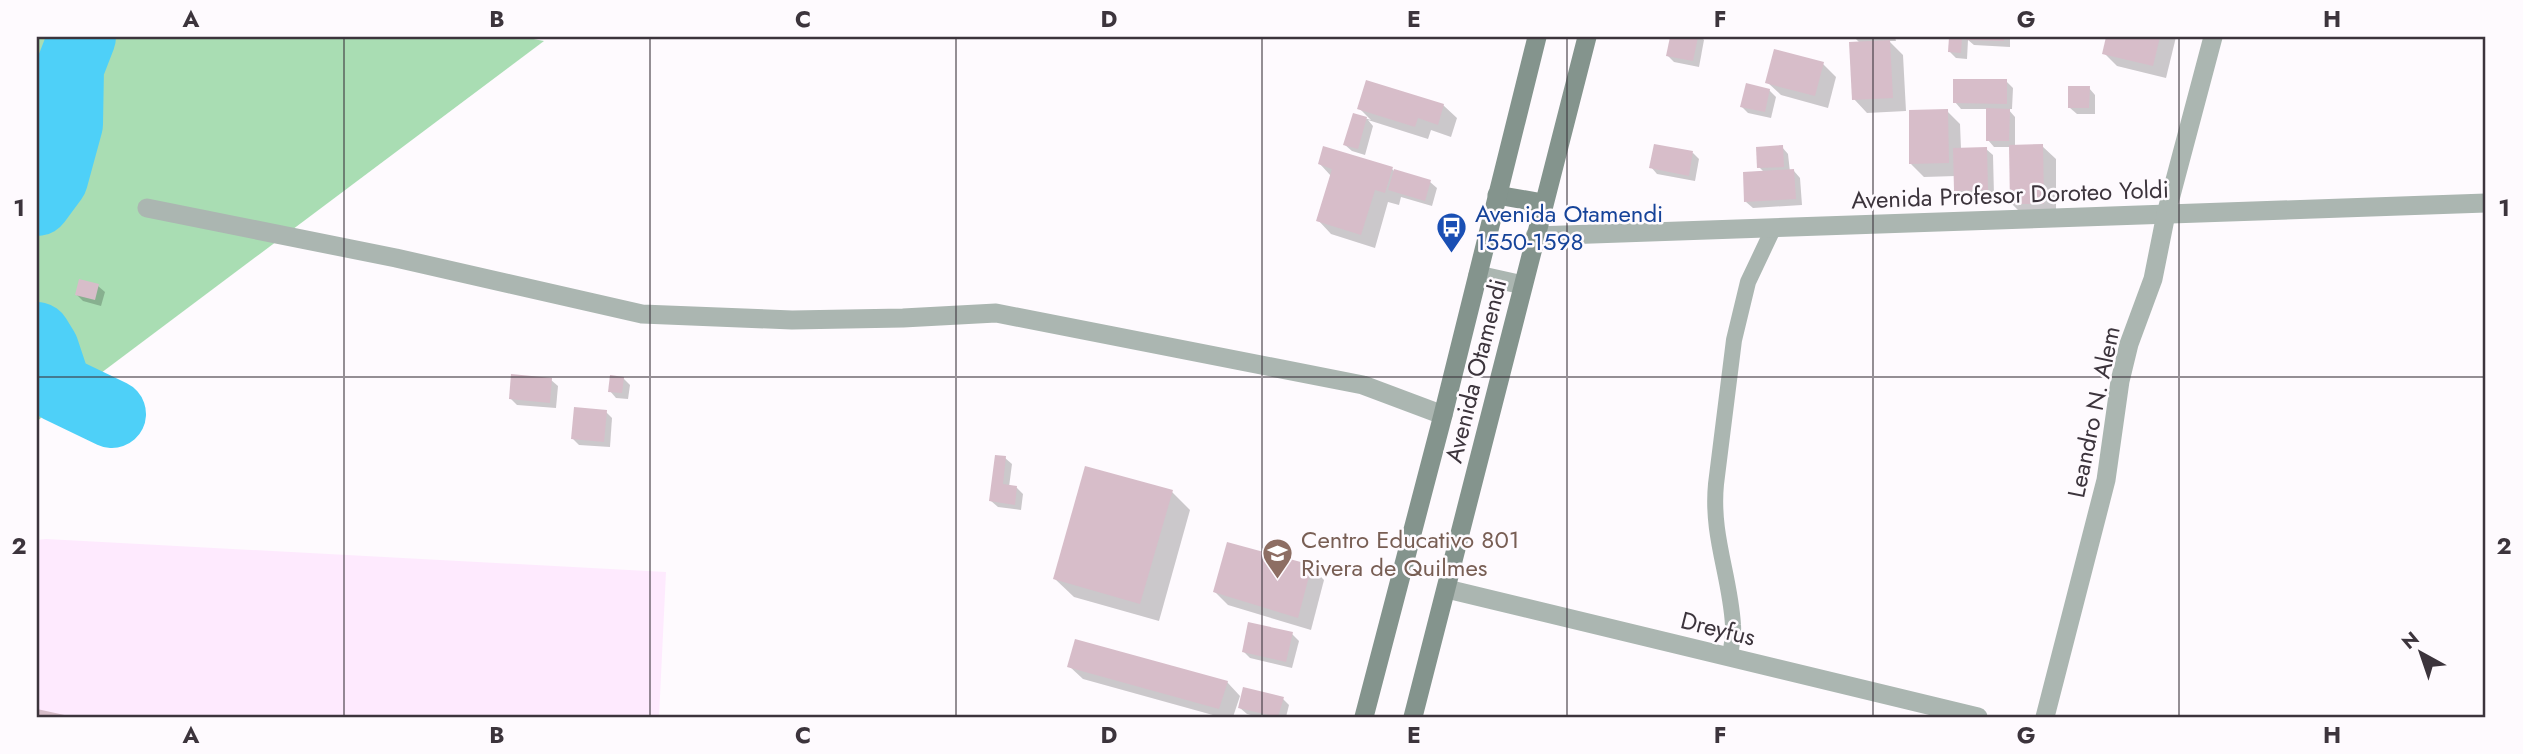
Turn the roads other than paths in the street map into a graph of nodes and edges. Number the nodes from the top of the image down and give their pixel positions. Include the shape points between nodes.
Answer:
1 (1537, 37) edge
2 (1587, 37) edge
3 (2213, 37) edge
4 (1497, 195) junction
5 (2486, 203) edge
6 (1543, 204) junction
7 (146, 208) dead end
8 (2166, 214) junction
9 (1774, 228) junction
10 (1535, 236) junction
11 (1478, 275) junction
12 (1523, 285) junction
13 (1443, 415) junction
14 (1447, 589) junction
15 (1730, 657) junction
16 (1364, 717) edge
17 (1413, 717) edge
18 (1978, 717) edge
19 (2045, 717) edge

1 - 4 main road, Avenida Otamendi
2 - 6 main road, Avenida Otamendi
3 - 8 street, Leandro N. Alem
4 - 6 main road
4 - 11 main road, Avenida Otamendi
5 - 8 street, Avenida Profesor Doroteo Yoldi
6 - 10 main road, Avenida Otamendi
7 - 13 street via 495,279 642,314 792,320 996,313 1363,385
8 - 9 street, Avenida Profesor Doroteo Yoldi
8 - 19 street, Leandro N. Alem via 2154,279 2120,381 2106,480
9 - 10 street, Avenida Profesor Doroteo Yoldi
9 - 15 lane via 1748,282 1734,341 1716,484 1718,544 1733,626
10 - 12 main road, Avenida Otamendi
11 - 12 street
11 - 13 main road, Avenida Otamendi
12 - 14 main road, Avenida Otamendi
13 - 16 main road, Avenida Otamendi
14 - 15 street, Dreyfus
14 - 17 main road, Avenida Otamendi
15 - 18 street, Dreyfus

